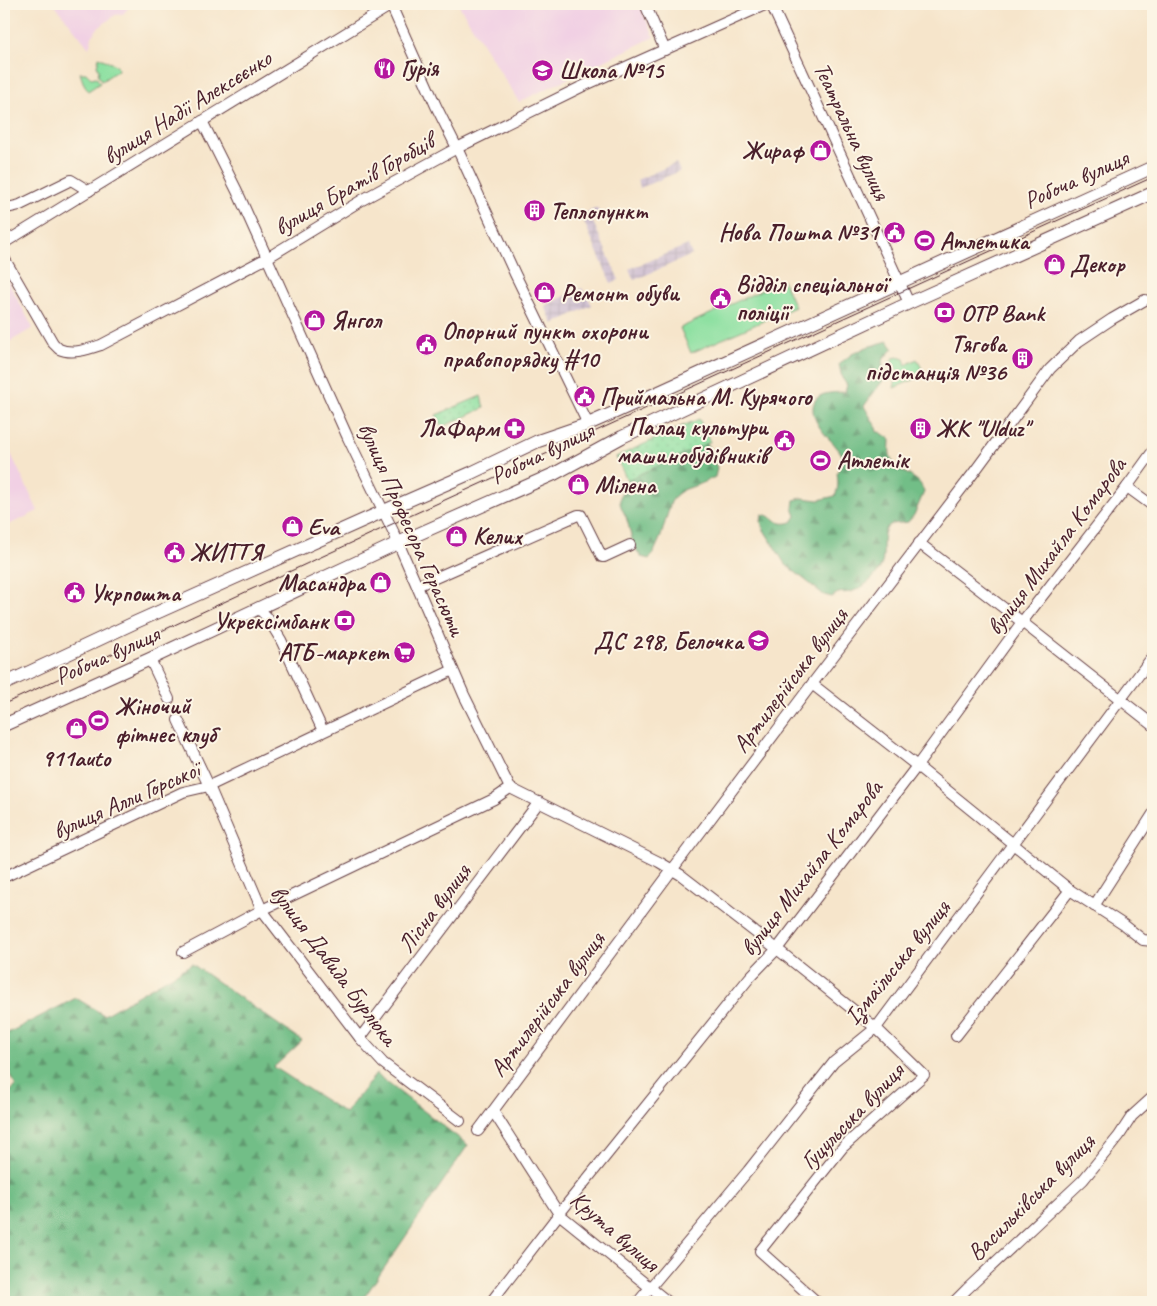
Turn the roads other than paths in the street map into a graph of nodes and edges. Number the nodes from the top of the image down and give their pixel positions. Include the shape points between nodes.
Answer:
1 (392, 4) edge
2 (644, 4) edge
3 (767, 4) edge
4 (771, 4) edge
5 (665, 50) junction
6 (202, 121) junction
7 (457, 148) junction
8 (1153, 167) edge
9 (89, 191) junction
10 (1153, 193) edge
11 (4, 206) edge
12 (4, 243) edge
13 (4, 258) edge
14 (267, 258) junction
15 (899, 283) junction
16 (1145, 300) dead end
17 (909, 303) junction
18 (588, 424) junction
19 (1153, 451) edge
20 (1128, 487) junction
21 (1153, 506) edge
22 (384, 511) junction
23 (396, 538) junction
24 (919, 543) junction
25 (630, 545) dead end
26 (417, 586) junction
27 (258, 608) junction
28 (1022, 622) junction
29 (1153, 656) edge
30 (150, 659) junction
31 (453, 670) junction
32 (4, 684) edge
33 (812, 684) junction
34 (169, 699) dead end
35 (1120, 699) junction
36 (178, 720) dead end
37 (4, 725) edge
38 (1153, 725) edge
39 (324, 731) junction
40 (917, 766) junction
41 (209, 786) junction
42 (510, 788) junction
43 (538, 802) junction
44 (1153, 814) edge
45 (1013, 845) junction
46 (672, 870) junction
47 (4, 877) edge
48 (1070, 890) junction
49 (1094, 906) junction
50 (262, 910) junction
51 (1153, 941) edge
52 (777, 949) junction
53 (183, 952) dead end
54 (876, 1028) junction
55 (956, 1036) dead end
56 (360, 1038) junction
57 (1153, 1097) edge
58 (493, 1111) junction
59 (460, 1121) dead end
60 (478, 1131) dead end
61 (559, 1214) junction
62 (650, 1287) junction
63 (491, 1302) edge
64 (638, 1302) edge
65 (668, 1302) edge
66 (817, 1302) edge
67 (954, 1302) edge

1 - 6 street, вулиця Надії Алексєєнко
1 - 7 street
2 - 5 street
3 - 5 street, вулиця Братів Горобців
4 - 15 street, Театральна вулиця
5 - 7 street, вулиця Братів Горобців
6 - 9 street, вулиця Надії Алексєєнко
6 - 14 street, вулиця Професора Герасюти
7 - 14 street, вулиця Братів Горобців via 362,200
7 - 18 street
8 - 15 main road, Робоча вулиця
9 - 11 street via 71,180 20,205
9 - 12 street, вулиця Надії Алексєєнко
10 - 17 main road, Робоча вулиця
13 - 14 street, вулиця Братів Горобців via 53,343 58,349 69,351 101,345
14 - 22 street, вулиця Професора Герасюти
15 - 17 street, Театральна вулиця
15 - 18 main road, Робоча вулиця
16 - 24 street, Артилерійська вулиця via 1079,341 1050,369
17 - 23 main road, Робоча вулиця via 610,443 554,474
18 - 22 main road, Робоча вулиця via 538,441
19 - 20 street, вулиця Михайла Комарова
20 - 21 street
20 - 28 street, вулиця Михайла Комарова
22 - 23 street, вулиця Професора Герасюти
22 - 32 main road, Робоча вулиця
23 - 26 street, вулиця Професора Герасюти
23 - 27 main road, Робоча вулиця
24 - 28 street
24 - 33 street, Артилерійська вулиця
25 - 26 street via 602,557 578,514
26 - 31 street, вулиця Професора Герасюти
27 - 30 main road, Робоча вулиця
27 - 39 street via 281,640
28 - 35 street
28 - 40 street, вулиця Михайла Комарова
29 - 35 street, Ізмаїльська вулиця
30 - 34 street
30 - 37 main road, Робоча вулиця
31 - 39 street, вулиця Алли Горської
31 - 42 street, вулиця Професора Герасюти
33 - 40 street
33 - 46 street, Артилерійська вулиця
35 - 38 street
35 - 45 street, Ізмаїльська вулиця
36 - 41 street, вулиця Давида Бурлюка
39 - 41 street, вулиця Алли Горської
40 - 45 street
40 - 52 street, вулиця Михайла Комарова
41 - 47 street, вулиця Алли Горської via 183,792
41 - 50 street, вулиця Давида Бурлюка
42 - 43 street
42 - 50 street via 494,799
43 - 46 street
43 - 56 street, Лісна вулиця
44 - 49 street
45 - 48 street
45 - 54 street, Ізмаїльська вулиця
46 - 52 street, Гуцульська вулиця
46 - 58 street, Артилерійська вулиця
48 - 49 street
48 - 55 street
49 - 51 street via 1143,940
50 - 53 street
50 - 56 street, вулиця Давида Бурлюка
52 - 54 street, Гуцульська вулиця
52 - 61 street, вулиця Михайла Комарова via 750,977
54 - 62 street, Ізмаїльська вулиця via 834,1062
54 - 66 street, Гуцульська вулиця via 924,1076 843,1147 760,1251
56 - 59 street, вулиця Давида Бурлюка via 383,1063
57 - 67 street, Васильківська вулиця via 1132,1116 1083,1180
58 - 60 street, Артилерійська вулиця
58 - 61 street, Крута вулиця
61 - 62 street, Крута вулиця
61 - 63 street, вулиця Михайла Комарова
62 - 64 street, Ізмаїльська вулиця
62 - 65 street, Крута вулиця

